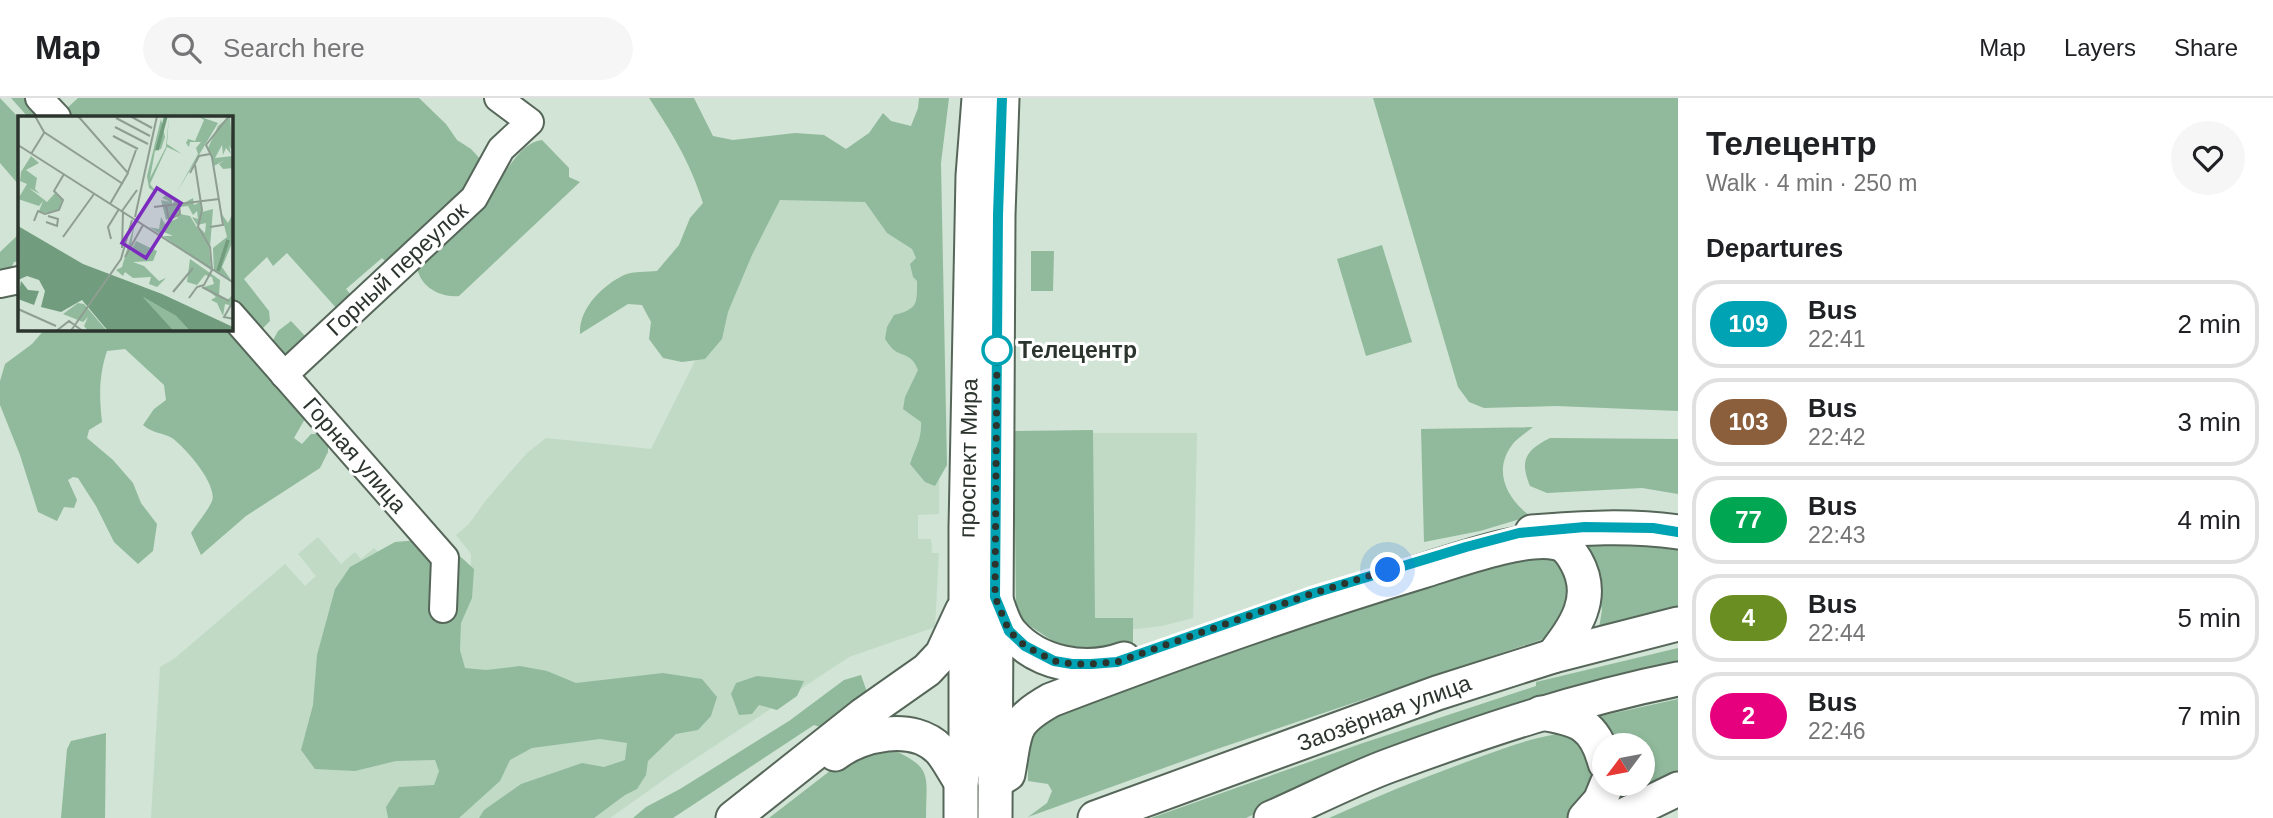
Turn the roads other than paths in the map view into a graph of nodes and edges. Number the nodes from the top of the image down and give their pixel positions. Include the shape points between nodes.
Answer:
1 (498, 98) edge
2 (978, 98) edge
3 (1002, 98) edge
4 (18, 280) edge
5 (0, 284) edge
6 (233, 316) edge
7 (284, 374) junction
8 (1678, 532) edge
9 (981, 598) junction
10 (443, 609) dead end
11 (1678, 624) edge
12 (1553, 656) junction
13 (1678, 679) edge
14 (1541, 713) junction
15 (1592, 733) edge
16 (961, 782) junction
17 (995, 782) junction
18 (1678, 789) edge
19 (1602, 796) edge
20 (733, 818) edge
21 (753, 818) edge
22 (961, 818) edge
23 (995, 818) edge
24 (1095, 818) edge
25 (1271, 818) edge
26 (1585, 818) edge
27 (1618, 818) edge

1 - 7 street, Горный переулок via 530,122 501,149 474,198
2 - 9 main road, проспект Мира via 966,528
3 - 9 main road, проспект Мира
4 - 5 street
6 - 7 street, Горная улица
7 - 10 street, Горная улица via 445,558
8 - 9 main road via 1585,527 1519,533 1311,594 1117,662 1054,661 1025,646
9 - 16 main road, проспект Мира
9 - 17 main road, проспект Мира
9 - 20 main road via 927,670
11 - 12 main road, Заозёрная улица
12 - 17 main road via 1576,626 1585,601 1571,553 1560,543 1525,544 1469,556 1313,604 1051,699 1017,726 1008,774
12 - 24 main road, Заозёрная улица via 1437,693
13 - 14 main road
14 - 15 main road via 1571,718
14 - 25 main road via 1386,767
16 - 21 main road via 939,750 921,738 883,734 850,742
16 - 22 main road, проспект Мира
17 - 23 main road, проспект Мира
18 - 27 main road
19 - 26 main road

